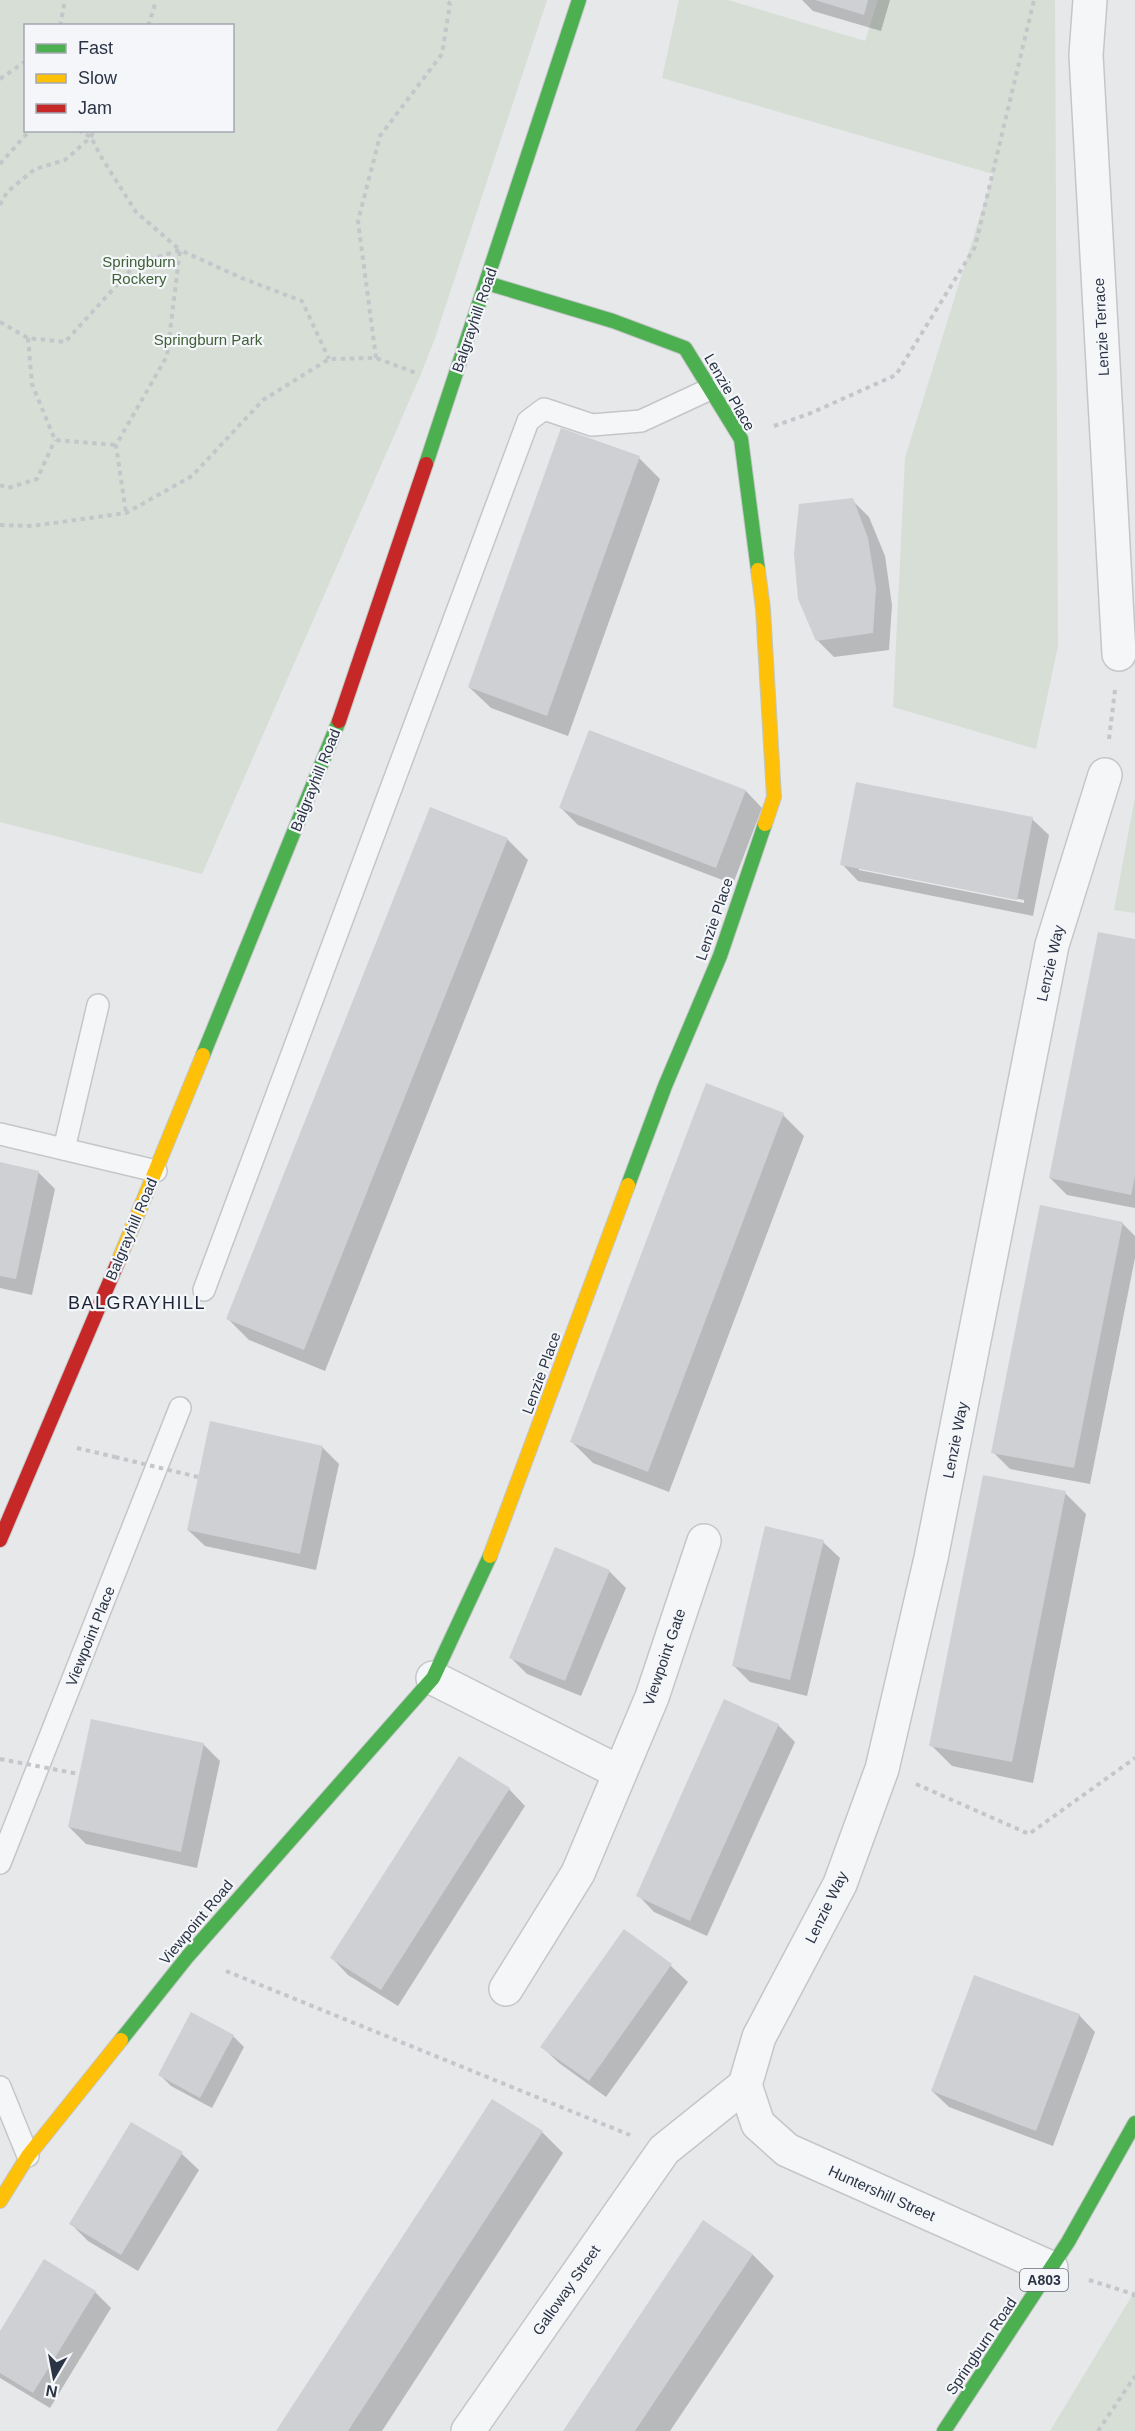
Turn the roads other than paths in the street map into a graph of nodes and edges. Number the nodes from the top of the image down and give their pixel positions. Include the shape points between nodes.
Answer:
1 (579, 0) edge
2 (1090, 0) edge
3 (487, 283) junction
4 (710, 389) junction
5 (1119, 654) road end
6 (1105, 775) road end
7 (98, 1005) dead end
8 (0, 1134) edge
9 (64, 1149) junction
10 (156, 1171) junction
11 (204, 1290) dead end
12 (180, 1408) dead end
13 (0, 1540) edge
14 (704, 1541) dead end
15 (433, 1678) junction
16 (619, 1772) junction
17 (0, 1863) edge
18 (506, 1989) dead end
19 (745, 2085) junction
20 (0, 2087) edge
21 (1135, 2123) edge
22 (28, 2156) junction
23 (0, 2201) edge
24 (1051, 2268) junction
25 (468, 2431) edge
26 (944, 2431) edge

1 - 3 street, Balgrayhill Road
2 - 5 street, Lenzie Terrace via 1086,55
3 - 4 street, Lenzie Place via 613,321 685,348
3 - 10 street, Balgrayhill Road via 330,747
4 - 11 lane via 641,420 592,425 544,409 528,421
4 - 15 street, Lenzie Place via 741,439 763,609 774,797 720,956 665,1086 494,1546
6 - 19 street, Lenzie Way via 1052,945 931,1558 882,1769 840,1884 759,2037
7 - 9 lane
8 - 9 lane
9 - 10 lane
10 - 13 street, Balgrayhill Road
12 - 17 lane, Viewpoint Place
14 - 16 street, Viewpoint Gate via 652,1697
15 - 16 street
15 - 22 street, Viewpoint Road via 188,1956
16 - 18 street, Viewpoint Gate via 578,1873
19 - 24 street, Huntershill Street via 759,2124 786,2150
19 - 25 street, Galloway Street via 664,2150
20 - 22 lane
21 - 24 street, Springburn Road / A803 via 1107,2178
22 - 23 street, Viewpoint Road
24 - 26 street, Springburn Road / A803

